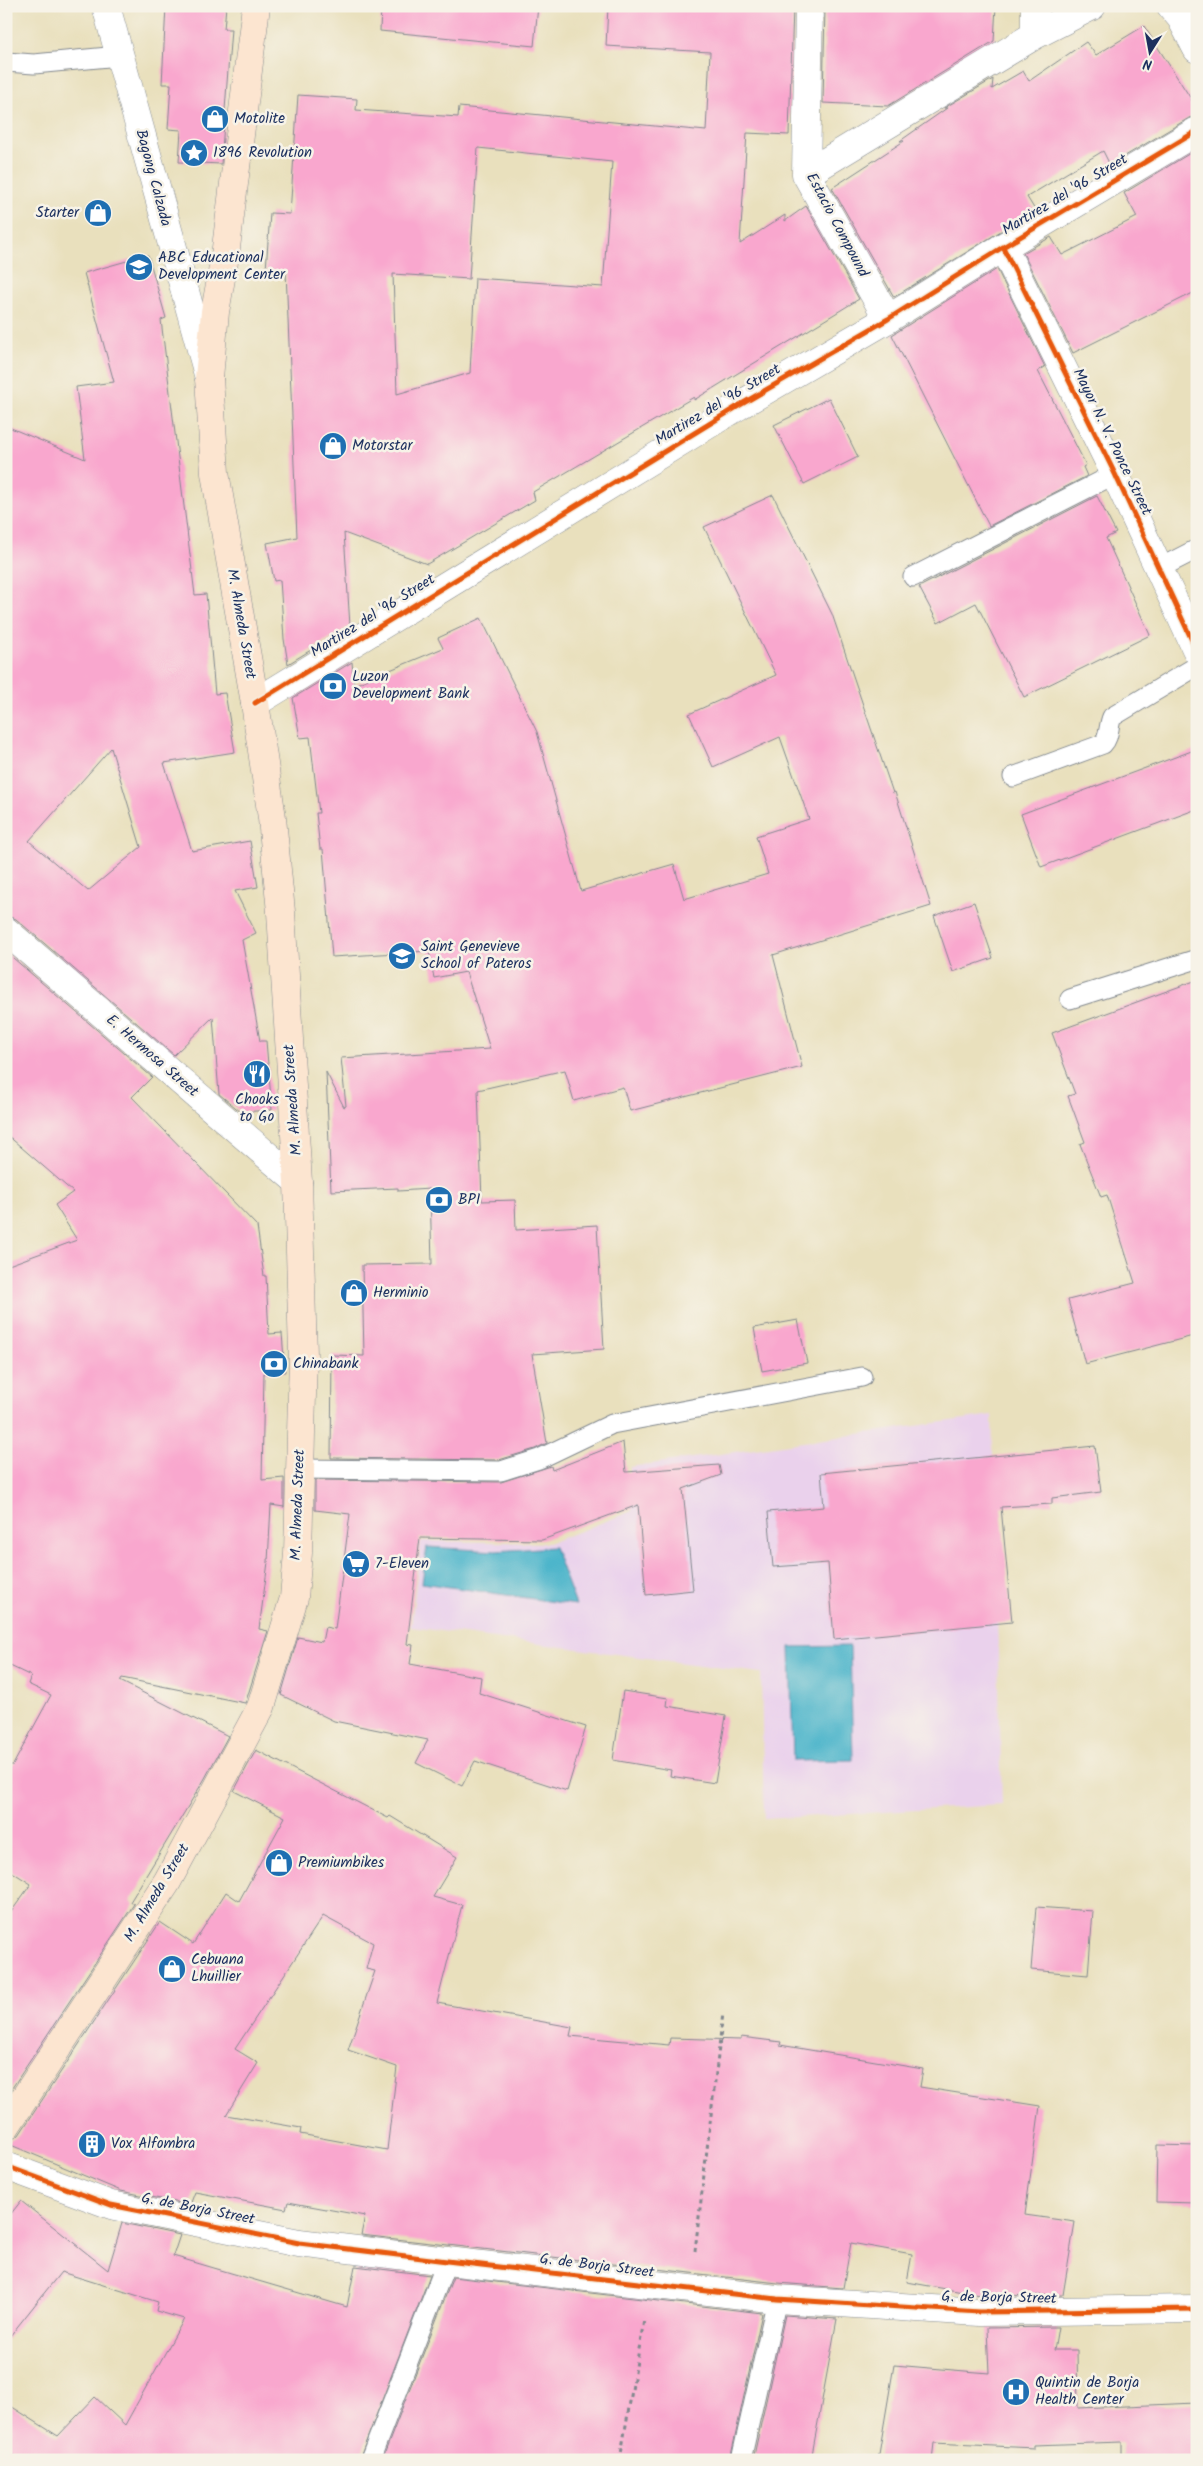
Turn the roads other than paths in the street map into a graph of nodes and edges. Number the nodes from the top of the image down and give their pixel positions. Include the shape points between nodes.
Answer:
1 (106, 6) edge
2 (256, 6) edge
3 (809, 6) edge
4 (1034, 6) edge
5 (1092, 6) edge
6 (1171, 6) edge
7 (1035, 35) junction
8 (1197, 49) edge
9 (119, 56) junction
10 (6, 62) edge
11 (1197, 131) edge
12 (806, 174) junction
13 (1003, 246) junction
14 (888, 319) junction
15 (209, 378) junction
16 (1115, 474) junction
17 (1197, 549) edge
18 (1158, 569) junction
19 (913, 576) dead end
20 (1196, 652) edge
21 (255, 703) junction
22 (1013, 777) dead end
23 (6, 931) edge
24 (1197, 959) edge
25 (1070, 999) dead end
26 (298, 1182) junction
27 (862, 1377) dead end
28 (299, 1469) junction
29 (6, 2126) edge
30 (6, 2166) edge
31 (447, 2261) junction
32 (778, 2299) junction
33 (1197, 2309) edge
34 (370, 2460) edge
35 (741, 2460) edge

1 - 9 street, Bagong Calzada
2 - 15 main road, M. Almeda Street
3 - 12 street, Estacio Compound
4 - 7 street
5 - 7 street
6 - 8 street
7 - 12 street
9 - 10 lane via 34,64
9 - 15 street, Bagong Calzada
11 - 13 street, Martirez del '96 Street
12 - 14 street, Estacio Compound
13 - 14 street, Martirez del '96 Street
13 - 16 street, Mayor N. V. Ponce Street
14 - 21 street, Martirez del '96 Street
15 - 21 main road, M. Almeda Street via 215,473
16 - 18 street, Mayor N. V. Ponce Street
16 - 19 lane
17 - 18 lane
18 - 20 street, Mayor N. V. Ponce Street
20 - 22 lane via 1112,717 1108,738 1103,744
21 - 26 main road, M. Almeda Street via 272,818 281,912
23 - 26 street, E. Hermosa Street
24 - 25 lane
26 - 28 main road, M. Almeda Street via 303,1356
27 - 28 lane via 612,1424 539,1459 500,1471
28 - 29 main road, M. Almeda Street via 294,1598 261,1707 167,1882
30 - 31 street, G. de Borja Street via 111,2205 299,2243
31 - 32 street, G. de Borja Street
31 - 34 lane
32 - 33 street, G. de Borja Street via 979,2312
32 - 35 lane

